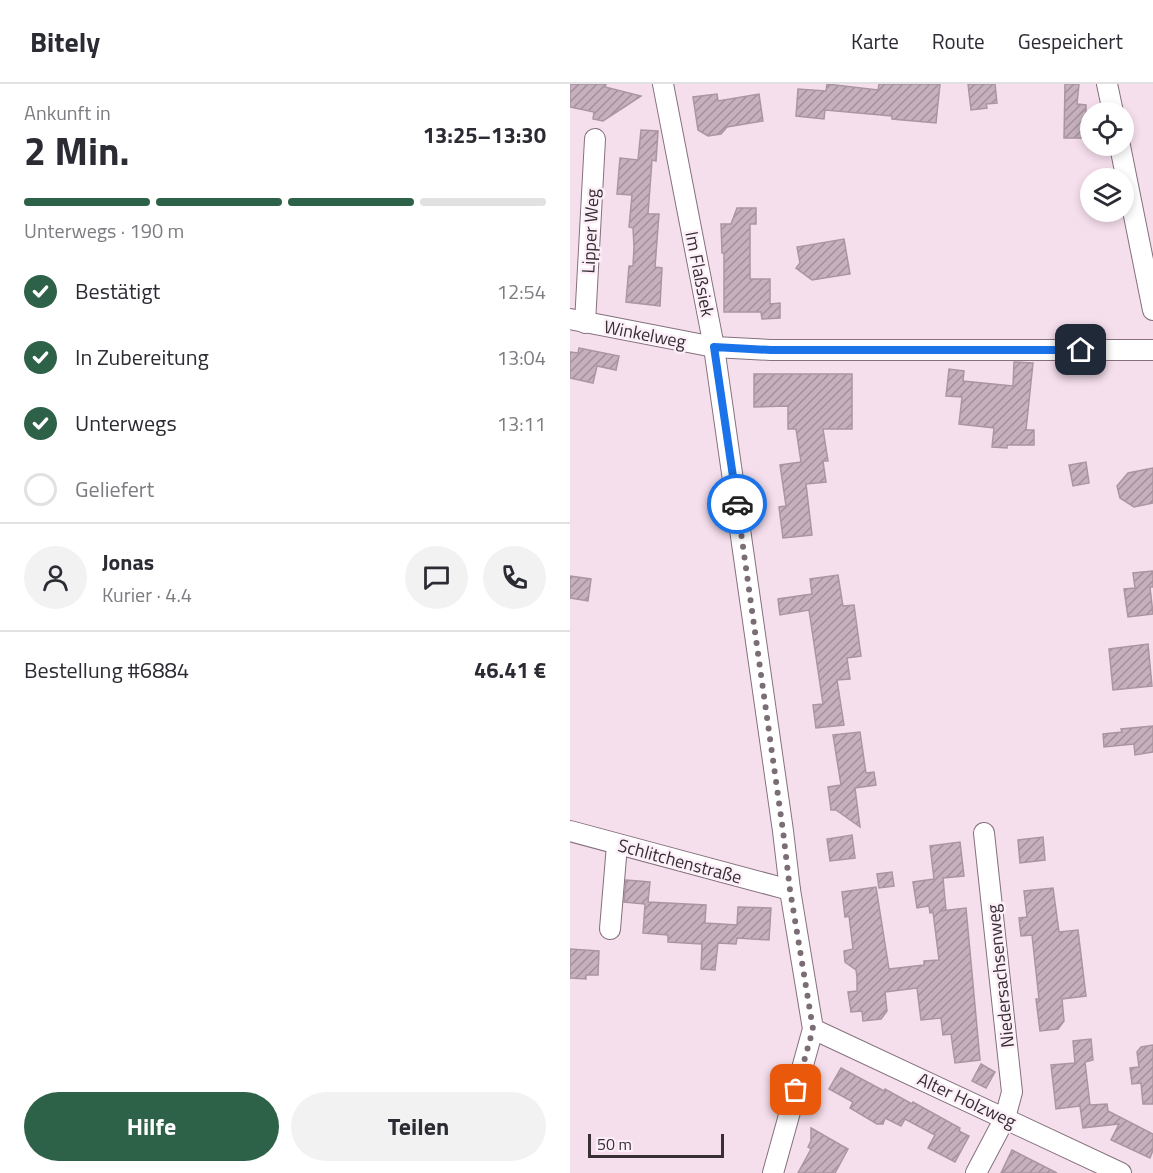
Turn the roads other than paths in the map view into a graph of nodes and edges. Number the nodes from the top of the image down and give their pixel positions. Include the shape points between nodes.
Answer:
1 (663, 84) edge
2 (1107, 84) edge
3 (1111, 102) edge
4 (596, 139) dead end
5 (1122, 156) edge
6 (1153, 310) edge
7 (578, 321) edge
8 (714, 347) junction
9 (1153, 350) edge
10 (570, 831) edge
11 (984, 833) dead end
12 (617, 845) junction
13 (790, 890) junction
14 (610, 929) dead end
15 (813, 1029) junction
16 (1005, 1118) junction
17 (773, 1173) edge
18 (976, 1173) edge
19 (1121, 1173) edge

1 - 8 street, Im Flaßsiek
2 - 3 street
4 - 7 street, Lipper Weg
5 - 6 street
7 - 8 street, Winkelweg
8 - 9 street, Winkelweg
8 - 13 street, Im Flaßsiek
10 - 12 street, Schlitchenstraße
11 - 16 street, Niedersachsenweg via 1012,1092
12 - 13 street, Schlitchenstraße
12 - 14 street
13 - 15 street, Im Flaßsiek
15 - 16 street, Alter Holzweg
15 - 17 street, Im Flaßsiek
16 - 18 street, Niedersachsenweg
16 - 19 street, Alter Holzweg

